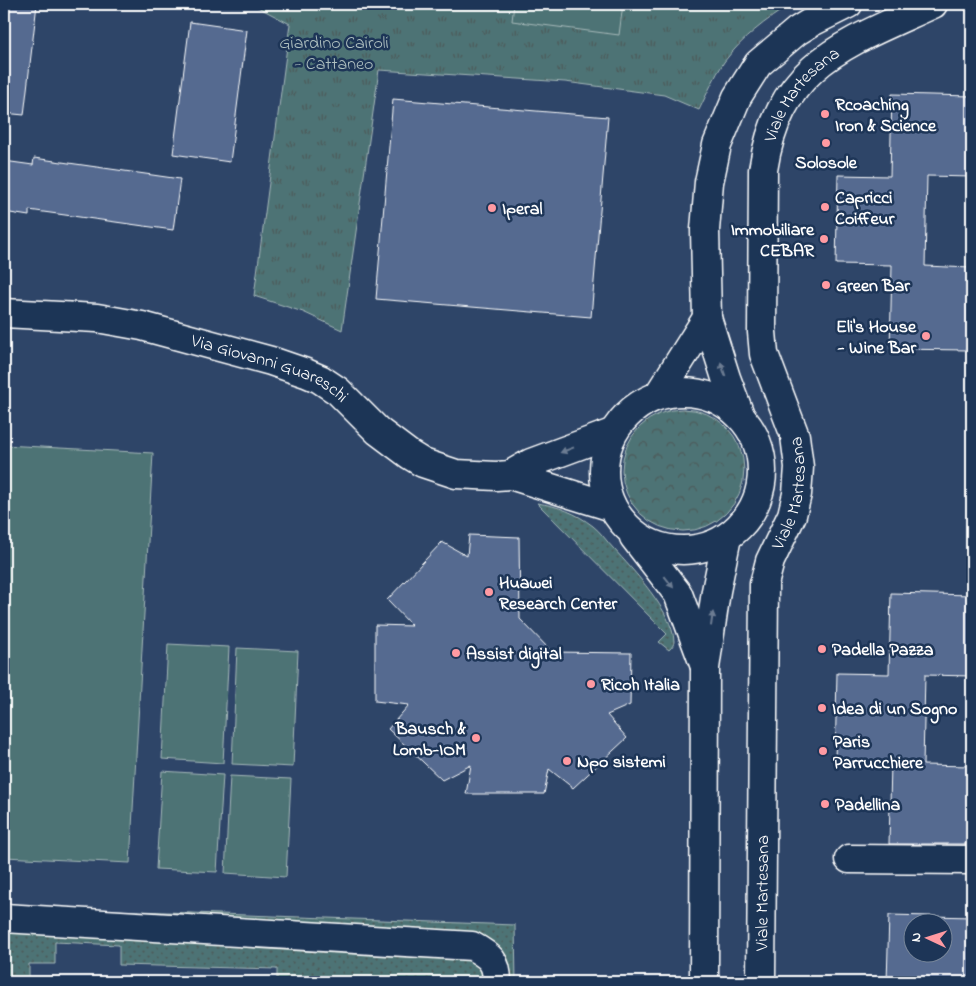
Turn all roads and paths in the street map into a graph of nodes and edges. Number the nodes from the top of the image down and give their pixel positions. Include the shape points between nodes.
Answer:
1 (848, 4) edge
2 (933, 4) edge
3 (4, 314) edge
4 (707, 318) junction
5 (659, 394) junction
6 (740, 415) junction
7 (612, 433) junction
8 (510, 475) junction
9 (612, 507) junction
10 (628, 530) junction
11 (727, 537) junction
12 (705, 668) junction
13 (849, 859) dead end
14 (972, 860) edge
15 (4, 918) edge
16 (497, 982) edge
17 (704, 982) edge
18 (761, 982) edge

1 - 4 street, Viale Martesana via 797,31 758,64 730,111 717,144 707,199
2 - 18 street, Viale Martesana via 828,55 805,76 784,103 766,152 763,170 764,354 796,436 799,467 792,515 770,561 764,584
3 - 8 street, Via Giovanni Guareschi via 97,318 133,324 271,361 320,379 346,398 378,431 423,463 456,474
4 - 5 street, Viale Martesana
6 -> 4 street, Viale Martesana
5 - 6 street, Viale Martesana via 680,390 697,392 718,398
5 - 7 street, Viale Martesana via 631,409
6 - 11 street, Viale Martesana via 764,456 763,475 752,510
7 -> 8 street, Via Giovanni Guareschi via 531,463
7 - 9 street, Viale Martesana via 603,460 604,485
8 - 9 street, Via Giovanni Guareschi
9 - 10 street, Viale Martesana
10 - 11 street, Viale Martesana via 651,545 667,549 690,550 715,544
10 -> 12 street, Viale Martesana via 678,594
12 -> 11 street, Viale Martesana
12 - 17 street, Viale Martesana
13 - 14 street
15 - 16 street via 472,946 487,954 497,968

